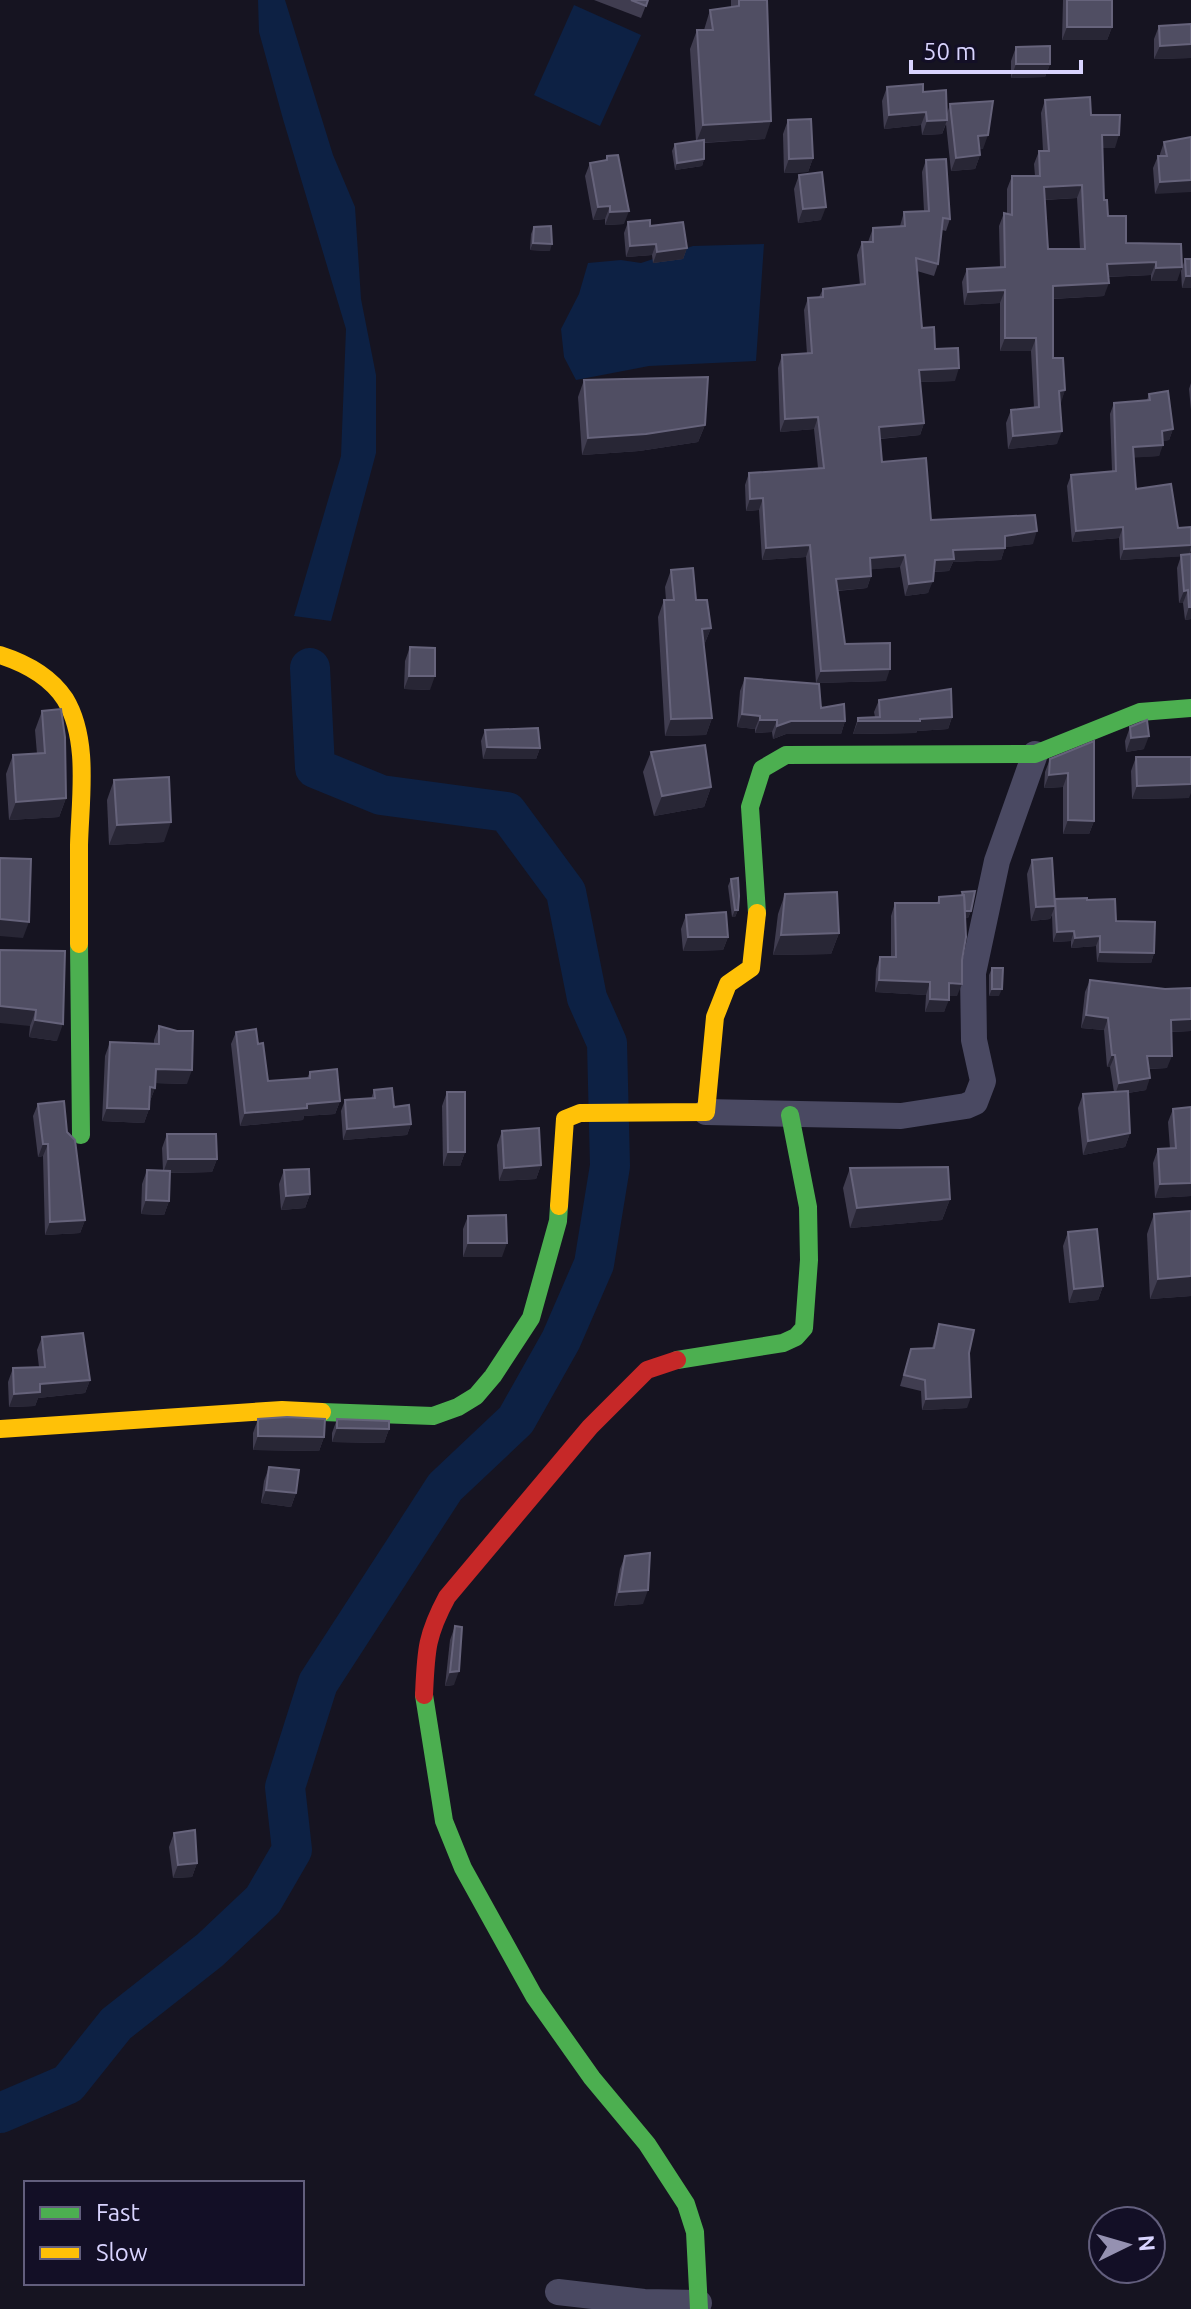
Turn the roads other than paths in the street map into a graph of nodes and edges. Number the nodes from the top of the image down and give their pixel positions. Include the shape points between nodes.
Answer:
1 (0, 655) edge
2 (1191, 708) edge
3 (1035, 754) junction
4 (706, 1112) junction
5 (790, 1115) junction
6 (81, 1135) dead end
7 (0, 1429) edge
8 (558, 2292) dead end
9 (699, 2306) edge

1 - 6 street via 17,660 61,692 74,720
2 - 3 street via 1140,712
3 - 4 street via 786,755 762,769 750,807 758,903 751,968 728,984 715,1017
3 - 5 street via 997,861 973,973 974,1040 983,1081 975,1102 901,1116
4 - 5 street
4 - 7 street via 580,1113 565,1119 558,1221 531,1318 493,1376 458,1407 433,1416 282,1410
5 - 9 street via 808,1207 804,1328 783,1343 680,1359 647,1370 590,1427 447,1597 426,1649 424,1695 434,1772 444,1821 463,1868 558,2033 647,2144 686,2204 695,2232
8 - 9 street

